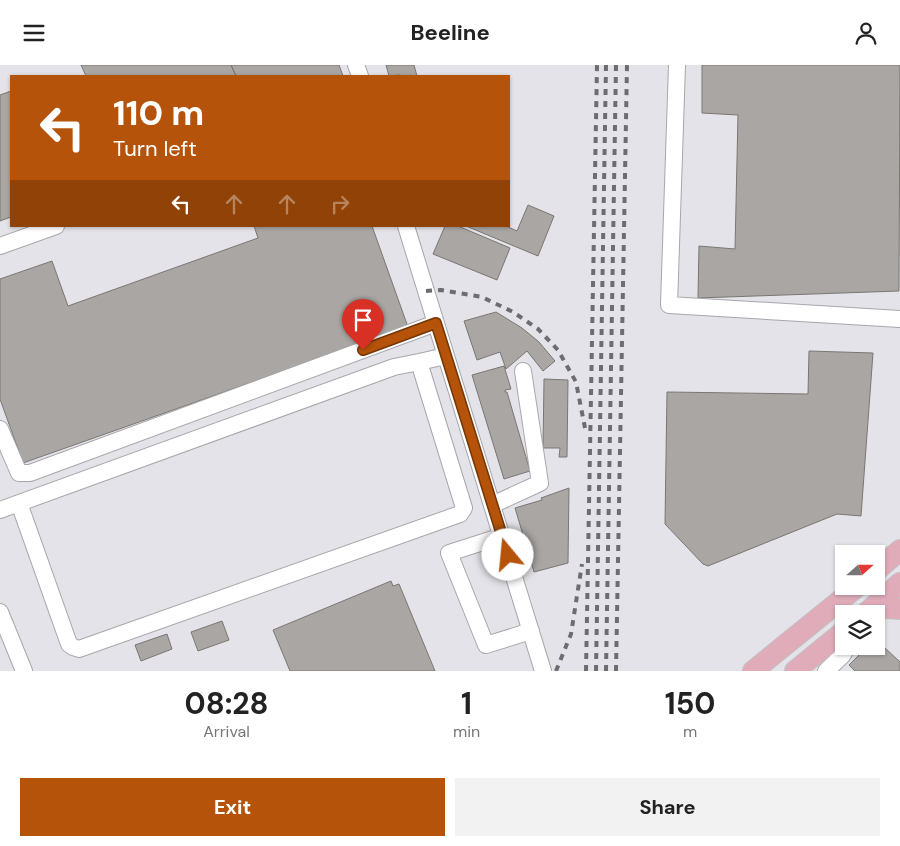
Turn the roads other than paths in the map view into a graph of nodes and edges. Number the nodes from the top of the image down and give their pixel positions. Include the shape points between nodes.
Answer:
1 (677, 65) edge
2 (53, 227) edge
3 (406, 227) edge
4 (0, 246) edge
5 (900, 319) edge
6 (436, 323) junction
7 (446, 356) junction
8 (419, 362) junction
9 (523, 371) dead end
10 (0, 429) edge
11 (19, 503) junction
12 (492, 505) junction
13 (0, 510) edge
14 (502, 536) junction
15 (900, 550) edge
16 (885, 563) edge
17 (900, 583) edge
18 (847, 595) edge
19 (876, 605) edge
20 (900, 609) edge
21 (885, 610) edge
22 (0, 612) edge
23 (531, 631) junction
24 (835, 638) edge
25 (843, 655) edge
26 (24, 671) edge
27 (543, 671) edge
28 (753, 671) edge
29 (795, 671) edge
30 (826, 671) edge

1 - 5 street via 668,305
2 - 4 street
3 - 6 street
6 - 7 street
6 - 10 street via 30,473 19,473
7 - 8 street
7 - 12 street
8 - 11 street via 394,367
8 - 11 street via 464,508 460,514 426,527 79,649 69,644
9 - 12 street via 540,483
11 - 13 street
12 - 14 street
14 - 23 street
14 - 23 street via 449,553 486,645
15 - 16 main road
17 - 19 main road
18 - 28 main road
20 - 21 main road
22 - 26 street
23 - 27 street
24 - 29 main road
25 - 30 street

